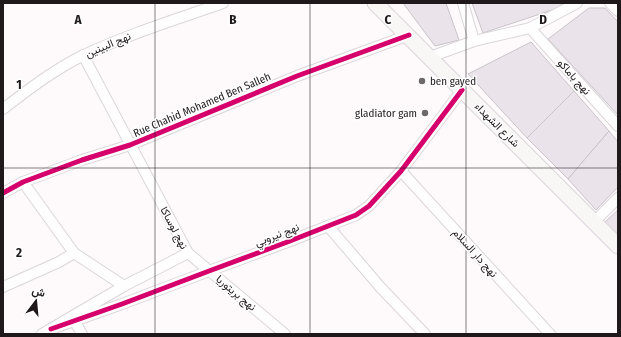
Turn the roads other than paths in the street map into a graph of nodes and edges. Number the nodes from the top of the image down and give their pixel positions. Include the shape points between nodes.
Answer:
1 (223, 3) edge
2 (376, 3) edge
3 (463, 3) edge
4 (577, 3) edge
5 (610, 3) edge
6 (618, 11) edge
7 (530, 28) junction
8 (409, 36) junction
9 (474, 41) junction
10 (83, 55) junction
11 (430, 57) junction
12 (462, 90) junction
13 (3, 109) edge
14 (618, 126) edge
15 (130, 145) junction
16 (401, 171) junction
17 (23, 182) junction
18 (3, 193) edge
19 (618, 198) edge
20 (594, 222) junction
21 (328, 226) junction
22 (618, 246) edge
23 (188, 252) junction
24 (74, 253) junction
25 (209, 270) junction
26 (124, 286) junction
27 (3, 288) edge
28 (73, 319) junction
29 (42, 334) edge
30 (82, 334) edge
31 (285, 334) edge
32 (425, 334) edge
33 (550, 334) edge

1 - 10 street, نهج البينين via 128,36
2 - 8 main road, شارع الشهداء
3 - 9 street
4 - 7 street
5 - 6 street
7 - 9 street
7 - 14 street, نهج باماكو
8 - 11 main road, شارع الشهداء
8 - 15 street, Rue Chahid Mohamed Ben Salleh via 297,76
9 - 11 street
10 - 13 street, نهج البينين via 37,83
10 - 15 street, نهج لوساكا
11 - 12 main road, شارع الشهداء
12 - 16 street, نهج نيروبي
12 - 20 main road, شارع الشهداء
15 - 17 street, Rue Chahid Mohamed Ben Salleh
15 - 23 street, نهج لوساكا
16 - 21 street, نهج نيروبي via 369,206 356,215
16 - 33 street, نهج دار السلام
17 - 18 street, Rue Chahid Mohamed Ben Salleh
17 - 24 street
19 - 20 street
20 - 22 main road, شارع الشهداء
21 - 25 street, نهج نيروبي
21 - 32 street
23 - 25 street, نهج بريتوريا
23 - 26 street, نهج لوساكا
24 - 26 street
24 - 27 street
25 - 28 street, نهج نيروبي
25 - 31 street, نهج بريتوريا
26 - 28 street, نهج لوساكا
28 - 29 street, نهج لوساكا
28 - 30 street

